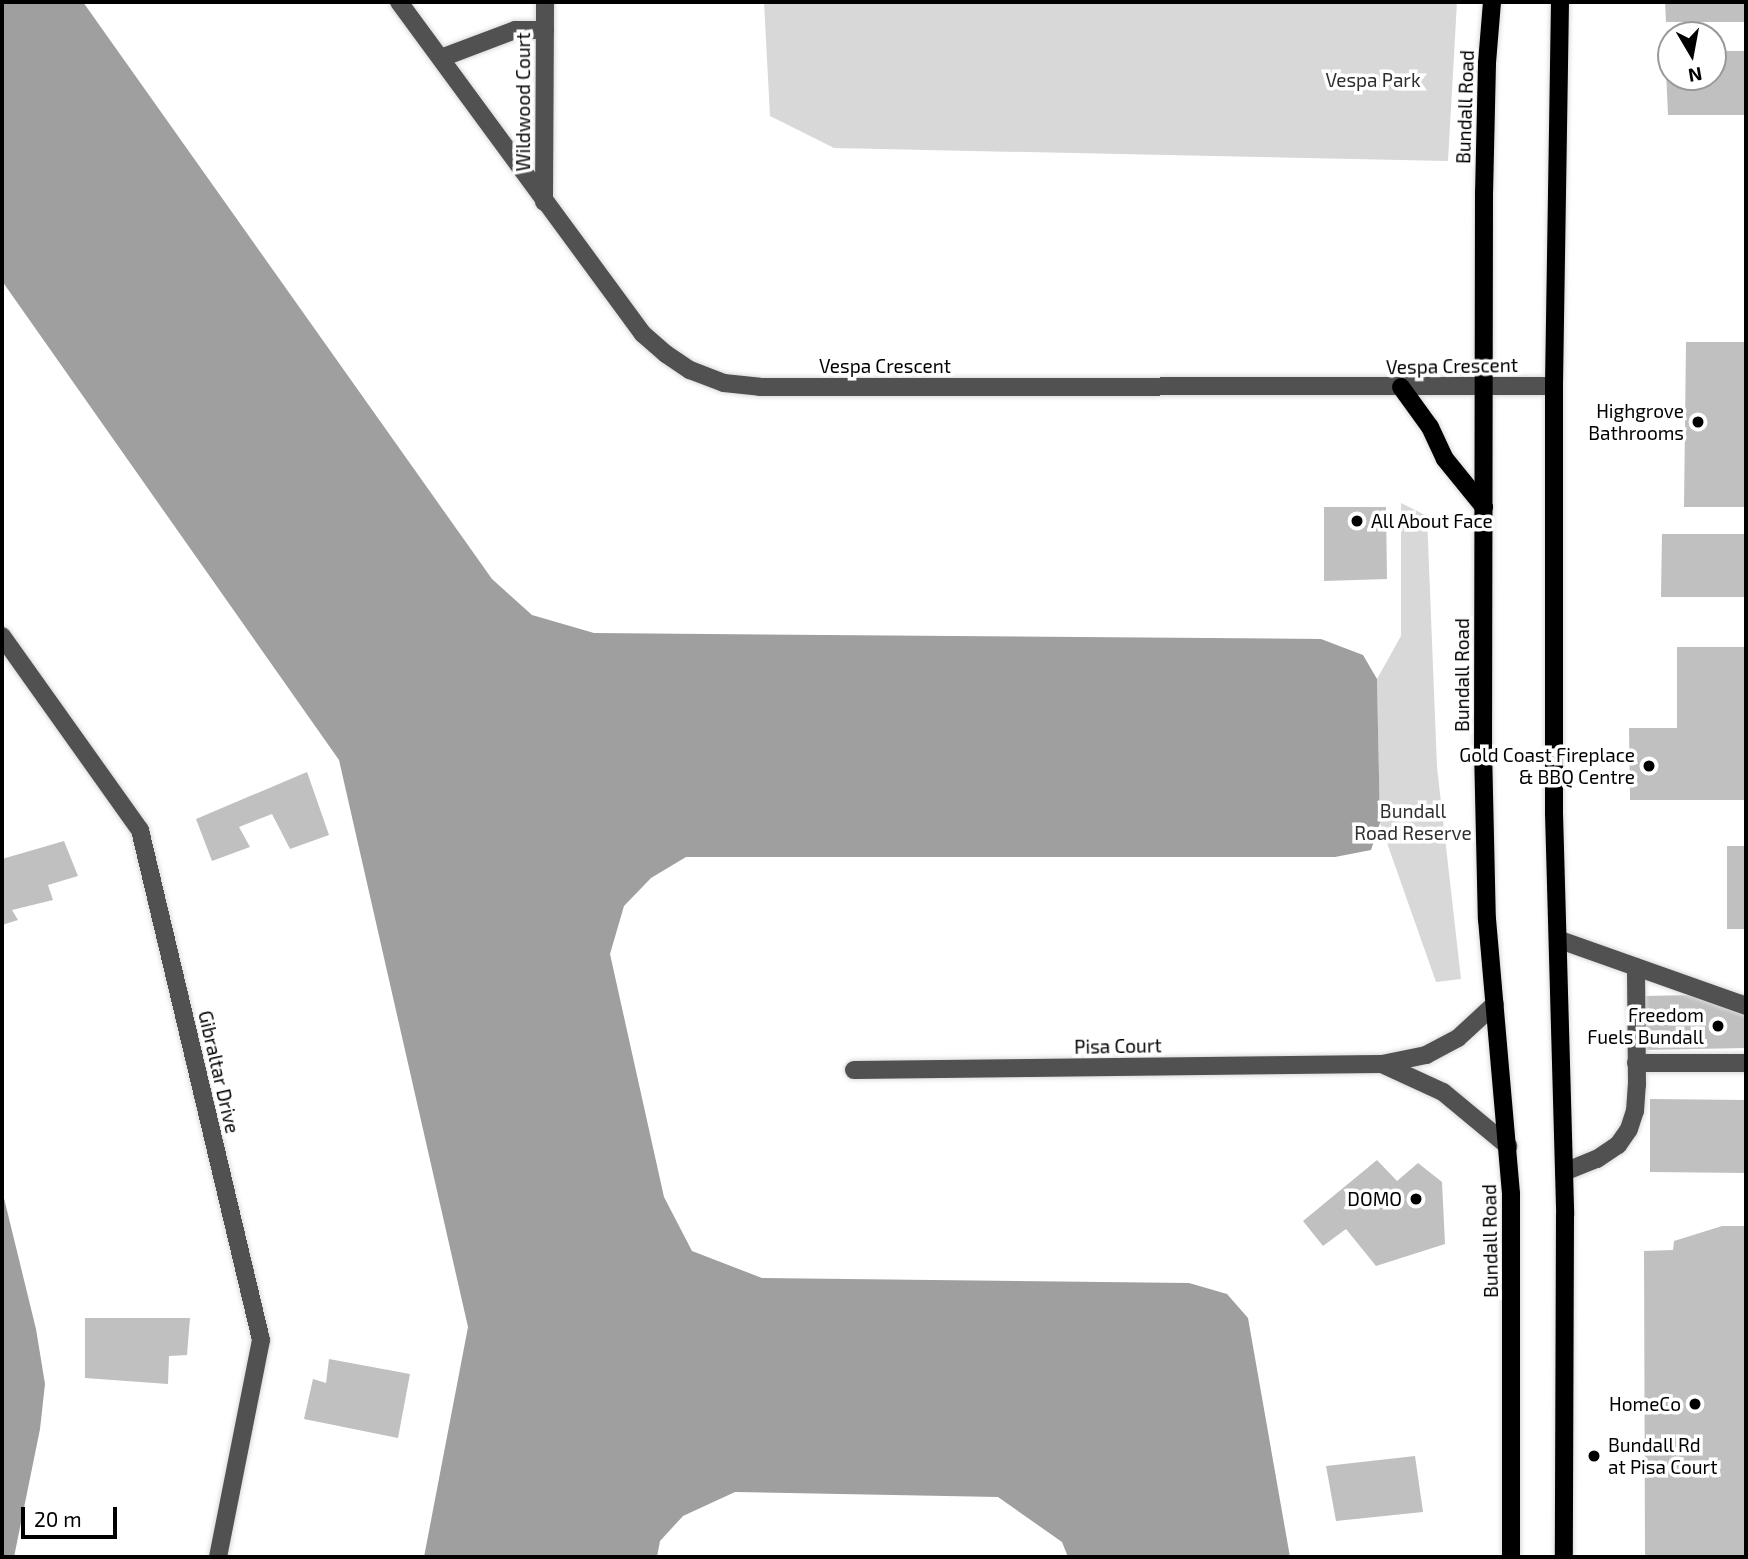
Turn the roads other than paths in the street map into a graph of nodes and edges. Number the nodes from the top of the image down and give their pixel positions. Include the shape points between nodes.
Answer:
1 (399, 2) edge
2 (545, 2) edge
3 (1492, 2) edge
4 (1560, 2) edge
5 (545, 30) junction
6 (441, 58) junction
7 (544, 202) junction
8 (1485, 386) junction
9 (1554, 386) junction
10 (1401, 387) junction
11 (1484, 507) junction
12 (2, 636) edge
13 (1560, 940) junction
14 (1636, 967) junction
15 (1495, 1004) junction
16 (1746, 1006) edge
17 (1636, 1063) junction
18 (1746, 1063) edge
19 (1382, 1064) junction
20 (853, 1070) dead end
21 (1508, 1146) junction
22 (1564, 1172) junction
23 (218, 1557) edge
24 (1511, 1557) edge
25 (1564, 1557) edge

1 - 6 street, Vespa Crescent
2 - 5 street, Wildwood Court
3 - 8 main road, Bundall Road via 1484,192
4 - 9 main road
5 - 6 street via 515,30
5 - 7 street, Wildwood Court
6 - 7 street, Vespa Crescent
7 - 10 street, Vespa Crescent via 643,334 691,370 724,383 760,387
8 - 9 street, Vespa Crescent
8 - 10 street, Vespa Crescent
8 - 11 main road, Bundall Road
9 - 13 main road via 1554,813
10 - 11 main road via 1445,459
11 - 15 main road, Bundall Road via 1485,848
12 - 23 street, Gibraltar Drive via 141,830 261,1340
13 - 14 street
13 - 22 main road
14 - 16 street
14 - 17 street
15 - 19 street, Pisa Court via 1458,1038 1426,1055
15 - 21 main road, Bundall Road
17 - 18 street
17 - 22 street via 1635,1111 1629,1129 1618,1145
19 - 20 street, Pisa Court
19 - 21 street, Pisa Court via 1443,1092
21 - 24 main road, Bundall Road
22 - 25 main road

